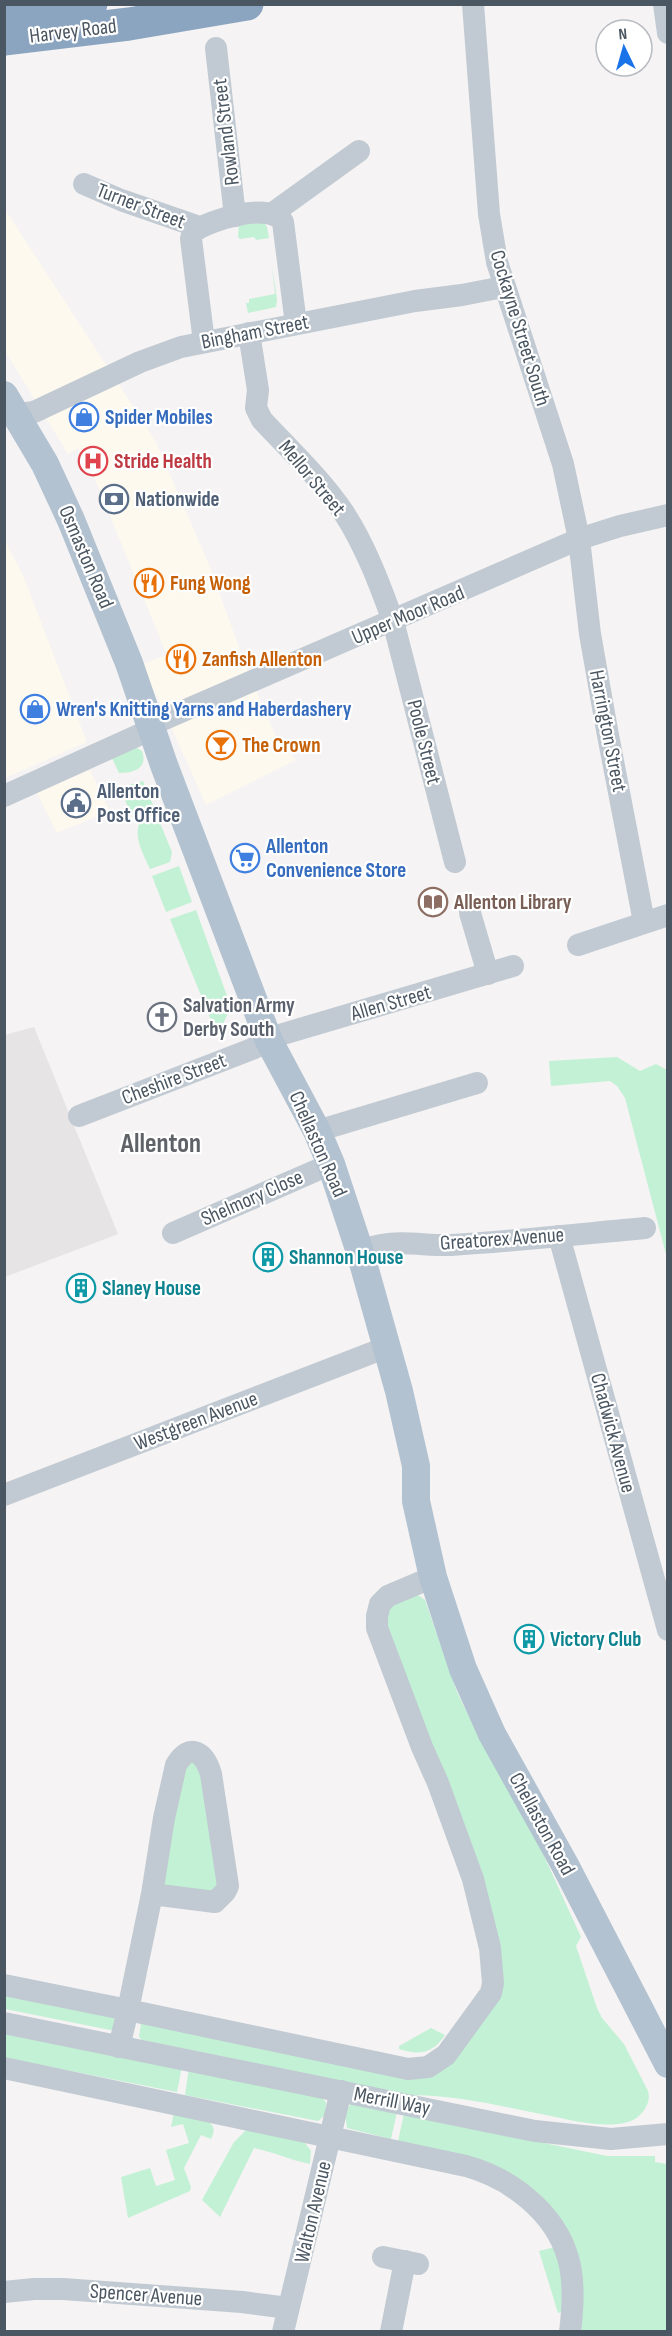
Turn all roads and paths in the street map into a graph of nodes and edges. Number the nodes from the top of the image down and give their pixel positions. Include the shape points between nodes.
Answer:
1 (92, 4) edge
2 (247, 4) edge
3 (473, 4) edge
4 (664, 4) edge
5 (4, 14) edge
6 (668, 33) edge
7 (4, 39) edge
8 (216, 48) dead end
9 (359, 151) dead end
10 (84, 184) dead end
11 (273, 213) junction
12 (235, 216) junction
13 (199, 227) junction
14 (503, 287) junction
15 (296, 324) junction
16 (249, 333) junction
17 (204, 342) junction
18 (9, 409) edge
19 (668, 515) edge
20 (579, 539) junction
21 (393, 621) junction
22 (151, 725) junction
23 (4, 796) edge
24 (455, 862) dead end
25 (470, 913) dead end
26 (668, 915) edge
27 (644, 922) junction
28 (578, 945) dead end
29 (513, 966) dead end
30 (488, 974) junction
31 (269, 1041) junction
32 (477, 1083) dead end
33 (79, 1116) dead end
34 (317, 1131) junction
35 (331, 1164) junction
36 (645, 1228) dead end
37 (173, 1233) dead end
38 (559, 1236) junction
39 (360, 1252) junction
40 (387, 1347) junction
41 (4, 1495) edge
42 (433, 1577) junction
43 (668, 1630) edge
44 (152, 1894) junction
45 (4, 1985) edge
46 (128, 2010) junction
47 (4, 2023) edge
48 (119, 2047) junction
49 (668, 2064) edge
50 (4, 2068) edge
51 (341, 2091) junction
52 (668, 2134) edge
53 (331, 2136) junction
54 (402, 2261) dead end
55 (4, 2292) edge
56 (288, 2308) junction
57 (283, 2331) edge
58 (391, 2331) edge
59 (570, 2331) edge

1 - 5 highway, Harvey Road
2 - 7 highway, Harvey Road
3 - 14 street, Cockayne Street South via 489,214
4 - 6 street
8 - 12 street, Rowland Street
9 - 11 street
10 - 13 street, Turner Street
11 - 12 street, Rowland Street
11 - 15 street via 284,226
12 - 13 street, Rowland Street
13 - 17 street via 191,239
14 - 15 street, Bingham Street
14 - 20 street, Cockayne Street South via 563,464
15 - 16 street, Bingham Street
16 - 17 street, Bingham Street
16 - 21 street, Mellor Street via 258,390 256,408 262,420 344,513
17 - 18 street, Bingham Street via 155,356 34,412
18 - 22 main road, Osmaston Road via 45,464 71,520
19 - 20 street, Upper Moor Road
20 - 21 street, Upper Moor Road
20 - 27 street, Harrington Street via 590,634
21 - 22 street, Upper Moor Road
21 - 24 street, Poole Street
22 - 23 street, Upper Moor Road via 141,734
22 - 31 main road, Chellaston Road
25 - 30 street
26 - 27 street
27 - 28 street
29 - 30 street, Allen Street
30 - 31 street, Allen Street
31 - 33 street, Cheshire Street
31 - 34 main road, Chellaston Road
32 - 34 street
34 - 35 main road, Chellaston Road
35 - 37 street, Shelmory Close
35 - 39 main road, Chellaston Road
36 - 38 street, Greatorex Avenue
38 - 39 street, Greatorex Avenue via 449,1245 398,1243
38 - 43 street, Chadwick Avenue
39 - 40 main road, Chellaston Road
40 - 41 street, Westgreen Avenue
40 - 42 main road, Chellaston Road via 416,1466 416,1501
42 - 46 street, Merrill Way via 388,1596 380,1604 377,1628 473,1879 490,1948 491,1994 434,2064 408,2069
42 - 49 main road, Chellaston Road via 463,1669 490,1730
44 - 44 street via 176,1765 186,1754 200,1753 212,1774 228,1886 215,1902
44 - 46 street
45 - 46 street, Merrill Way
46 - 48 street
47 - 48 street, Merrill Way
48 - 51 street, Merrill Way
50 - 53 street
51 - 52 street, Merrill Way via 580,2137 612,2139
51 - 53 street, Walton Avenue
53 - 56 street, Walton Avenue
53 - 59 street via 480,2170 521,2193 545,2218 566,2253 572,2286
54 - 58 street
55 - 56 street, Spencer Avenue via 63,2289
56 - 57 street, Walton Avenue

